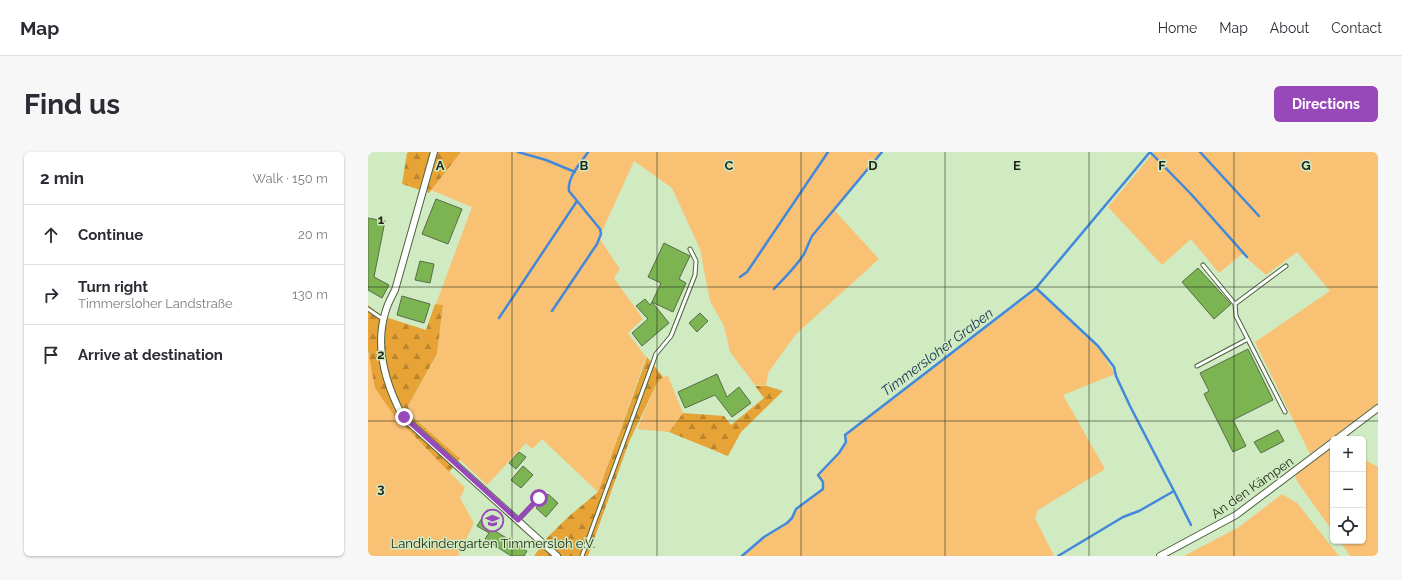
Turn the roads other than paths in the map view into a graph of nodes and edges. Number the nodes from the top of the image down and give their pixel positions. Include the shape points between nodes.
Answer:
1 (434, 152) edge
2 (690, 249) dead end
3 (1203, 266) dead end
4 (1286, 266) dead end
5 (1235, 304) junction
6 (368, 309) edge
7 (384, 320) junction
8 (1248, 339) junction
9 (1197, 366) dead end
10 (1378, 408) edge
11 (1285, 412) dead end
12 (1342, 436) edge
13 (1330, 444) edge
14 (539, 498) dead end
15 (518, 520) junction
16 (557, 556) edge
17 (582, 556) edge
18 (1160, 556) edge

1 - 7 street
2 - 17 lane via 696,261 695,275 671,336 656,354
3 - 5 lane
4 - 5 lane
5 - 8 lane via 1236,316
6 - 7 lane
7 - 15 street via 381,354 393,398 404,417
8 - 9 lane
8 - 11 lane
10 - 12 street
13 - 18 street, An den Kämpen via 1236,515
14 - 15 lane
15 - 16 street

